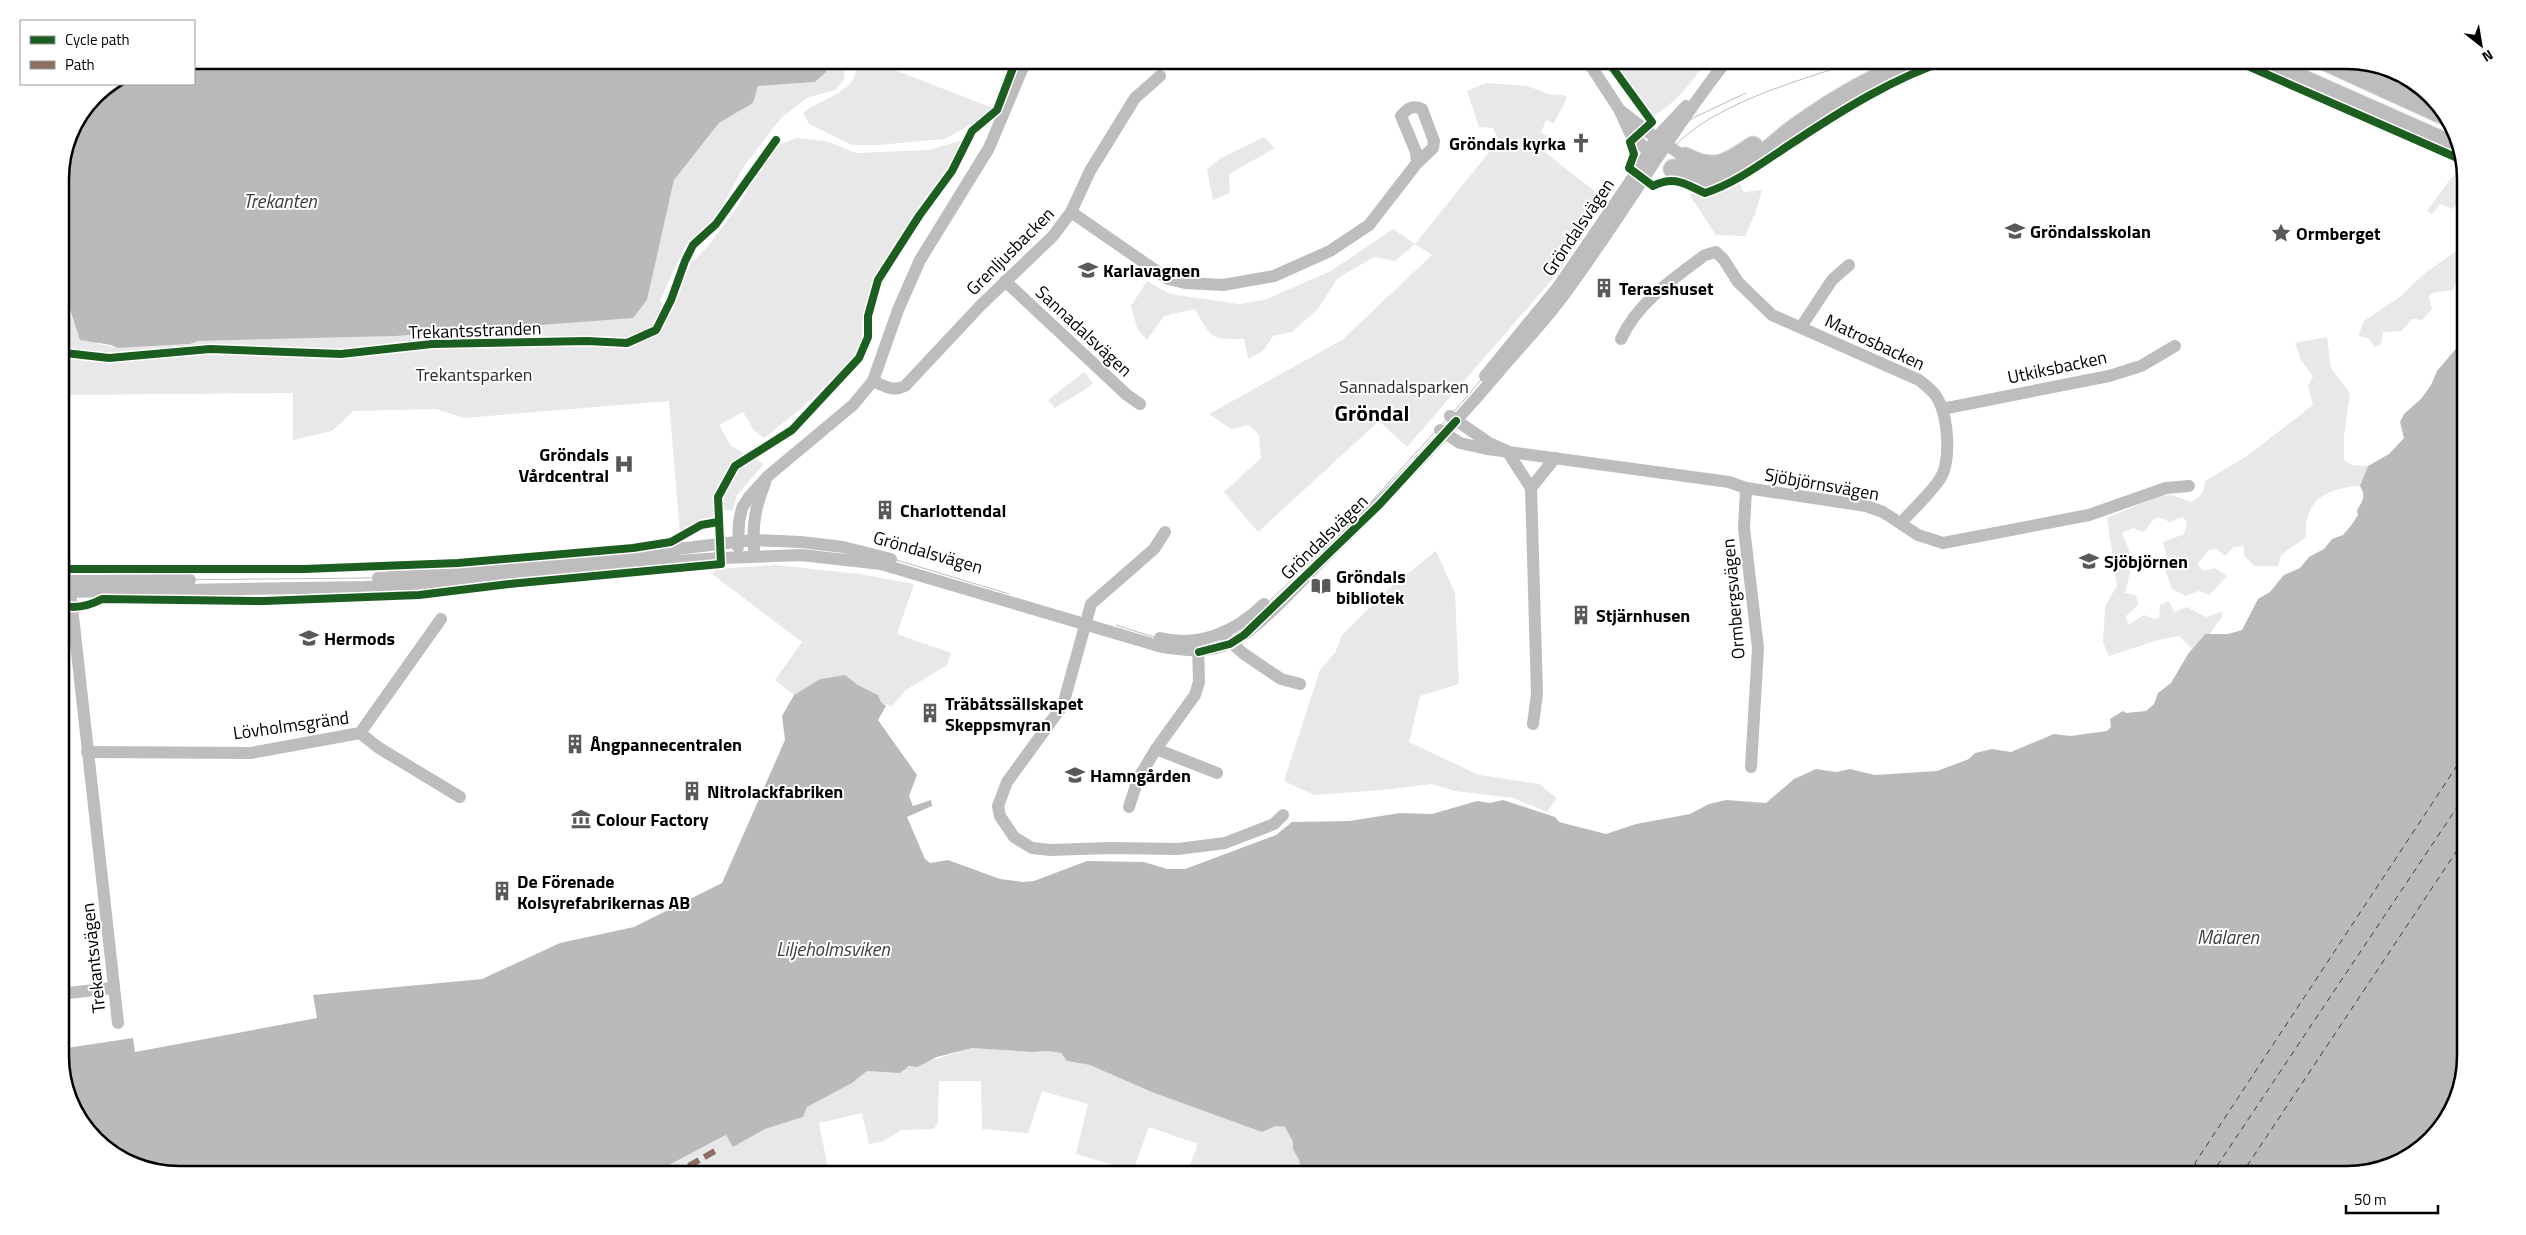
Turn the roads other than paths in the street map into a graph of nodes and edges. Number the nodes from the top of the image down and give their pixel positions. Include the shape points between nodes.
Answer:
1 (1022, 69) edge
2 (1593, 69) edge
3 (1721, 69) edge
4 (1877, 69) edge
5 (1898, 69) edge
6 (2279, 69) edge
7 (2343, 69) edge
8 (1160, 76) dead end
9 (1619, 109) junction
10 (2433, 110) edge
11 (1661, 142) junction
12 (2452, 145) edge
13 (1666, 159) junction
14 (1417, 163) dead end
15 (1072, 212) junction
16 (1849, 265) dead end
17 (1005, 281) junction
18 (1801, 327) junction
19 (1621, 339) dead end
20 (2175, 346) dead end
21 (873, 381) junction
22 (1140, 404) dead end
23 (1942, 409) junction
24 (1453, 418) junction
25 (1442, 431) junction
26 (1507, 451) junction
27 (1555, 458) junction
28 (768, 476) junction
29 (2189, 486) dead end
30 (1531, 488) junction
31 (1746, 488) junction
32 (1902, 522) junction
33 (1165, 532) dead end
34 (753, 540) junction
35 (738, 541) junction
36 (754, 556) junction
37 (738, 557) junction
38 (69, 586) edge
39 (69, 586) edge
40 (441, 619) dead end
41 (1085, 620) junction
42 (69, 622) edge
43 (1226, 639) junction
44 (1198, 646) junction
45 (1300, 684) dead end
46 (1533, 724) dead end
47 (360, 733) junction
48 (1156, 749) junction
49 (87, 752) junction
50 (1751, 767) dead end
51 (1217, 773) dead end
52 (460, 796) dead end
53 (1129, 807) dead end
54 (1283, 815) dead end
55 (112, 988) junction
56 (69, 993) edge
57 (118, 1023) dead end

1 - 21 street via 989,148 920,260
2 - 9 street
3 - 11 street, Gröndalsvägen
4 - 13 highway via 1834,90 1722,165
5 - 13 highway via 1851,92 1733,175 1718,181 1701,181
6 - 12 highway
7 - 10 highway
8 - 15 street, Grenljusbacken via 1135,98 1090,171
9 - 11 street
9 - 13 street via 1630,133
11 - 13 street
11 - 13 street, Gröndalsvägen
13 - 24 street, Gröndalsvägen via 1565,294
14 - 15 street via 1380,213 1357,234 1300,266 1248,282 1203,285 1168,278
15 - 17 street, Grenljusbacken via 1053,236
16 - 18 street, Matrosbacken via 1832,280
17 - 21 street, Grenljusbacken via 905,386 898,390
17 - 22 street, Sannadalsvägen via 1127,396
18 - 19 street, Matrosbacken via 1772,315 1751,296 1716,252 1706,255 1652,298 1628,323
18 - 23 street, Matrosbacken via 1919,380 1936,397
20 - 23 street, Utkiksbacken via 2141,366 2108,376
21 - 28 street via 853,405
23 - 32 street, Matrosbacken via 1948,450 1946,465 1941,478
24 - 25 street, Gröndalsvägen
24 - 26 street, Sjöbjörnsvägen via 1489,443
25 - 26 street, Sjöbjörnsvägen via 1460,443
25 - 43 street, Gröndalsvägen via 1372,512 1264,616 1244,635
26 - 27 street, Sjöbjörnsvägen
26 - 30 street
27 - 30 street
27 - 31 street, Sjöbjörnsvägen via 1728,482
28 - 34 street via 757,503
28 - 35 street via 742,508
29 - 32 street, Sjöbjörnsvägen via 2166,488 2089,515 1943,543 1918,535
30 - 46 street via 1537,694
31 - 32 street, Sjöbjörnsvägen via 1866,506
31 - 50 street, Ormbergsvägen via 1744,528 1758,648
33 - 41 street via 1154,549 1091,604
34 - 35 street, Gröndalsvägen
34 - 36 street
34 - 41 street, Gröndalsvägen via 801,542 875,554
35 - 37 street
35 - 38 street, Gröndalsvägen via 500,570 365,578
36 - 37 street, Gröndalsvägen
36 - 41 street, Gröndalsvägen via 802,555 881,564
37 - 39 street, Gröndalsvägen via 366,587
40 - 47 street, Lövholmsgränd
41 - 44 street, Gröndalsvägen via 1162,646
41 - 54 street via 1063,705 1007,782 998,806 1005,826 1014,837 1032,848 1051,850 1178,849 1225,843 1274,824
42 - 49 street, Trekantsvägen
43 - 44 street, Gröndalsvägen
43 - 45 street via 1281,680
44 - 48 street via 1199,682 1195,695
47 - 49 street, Lövholmsgränd via 251,753
47 - 52 street via 379,748
48 - 51 street
48 - 53 street via 1138,779
49 - 55 street, Trekantsvägen
55 - 56 street
55 - 57 street, Trekantsvägen

